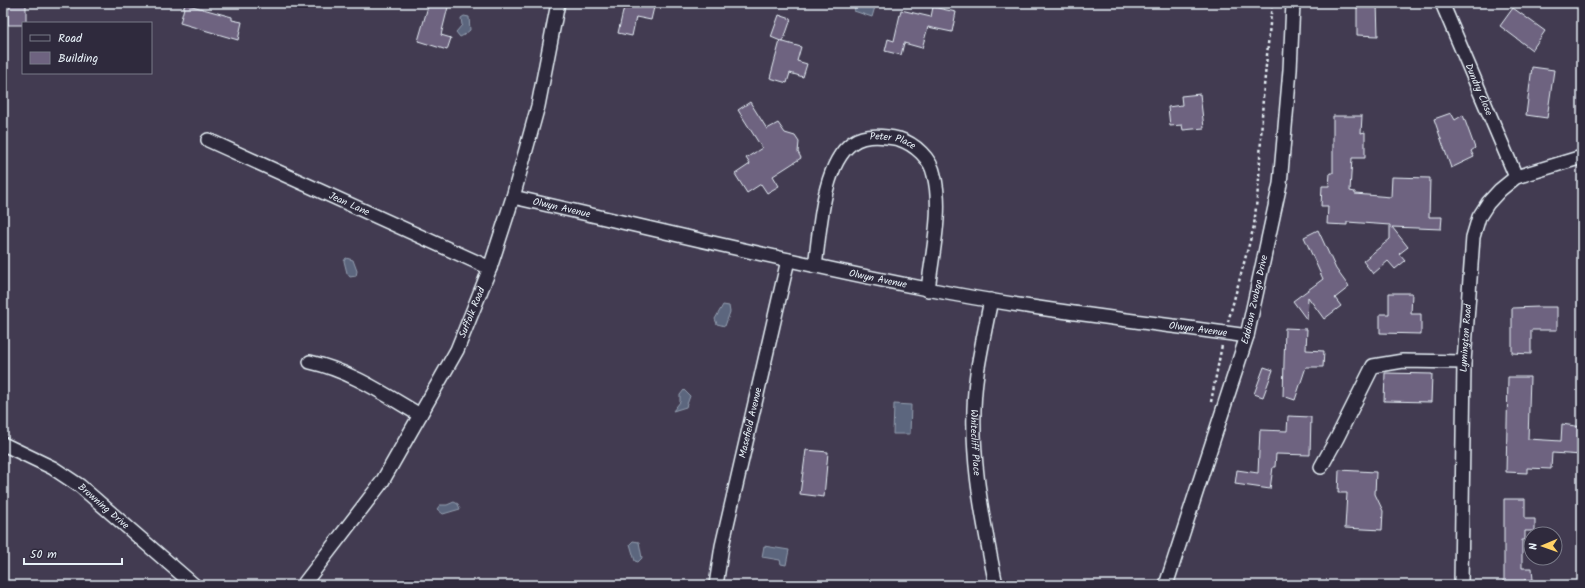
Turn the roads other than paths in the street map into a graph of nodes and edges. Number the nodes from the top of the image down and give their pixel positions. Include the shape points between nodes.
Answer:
1 (558, 3) edge
2 (1294, 3) edge
3 (1442, 3) edge
4 (208, 140) dead end
5 (1582, 157) edge
6 (1516, 176) junction
7 (512, 197) junction
8 (788, 260) junction
9 (815, 266) junction
10 (490, 268) junction
11 (928, 290) junction
12 (991, 300) junction
13 (1247, 336) junction
14 (310, 362) dead end
15 (1464, 362) junction
16 (420, 415) junction
17 (3, 444) edge
18 (1321, 467) dead end
19 (194, 585) edge
20 (303, 585) edge
21 (716, 585) edge
22 (996, 585) edge
23 (1166, 585) edge
24 (1460, 585) edge

1 - 7 street, Suffolk Road via 538,106
2 - 13 street, Eddison Zvobgo Drive via 1280,184
3 - 6 street, Dundry Close
4 - 10 street, Jean Lane
5 - 6 street, Lymington Road
6 - 15 street, Lymington Road via 1500,190 1479,217 1473,237
7 - 8 street, Olwyn Avenue
7 - 10 street, Suffolk Road
8 - 9 street, Olwyn Avenue
8 - 21 street, Masefield Avenue via 722,546
9 - 11 street, Olwyn Avenue
9 - 11 street, Peter Place via 825,201 834,164 851,144 859,139 886,137 901,140 925,156 934,173 938,200
10 - 16 street, Suffolk Road via 457,350
11 - 12 street, Olwyn Avenue
12 - 13 street, Olwyn Avenue
12 - 22 street, Whitecliff Place via 977,374 974,423 976,476
13 - 23 street, Eddison Zvobgo Drive
14 - 16 street via 340,371 368,384
15 - 18 street via 1403,361 1375,364
15 - 24 street, Lymington Road
16 - 20 street, Suffolk Road via 382,482
17 - 19 street, Browning Drive via 53,468 80,486

